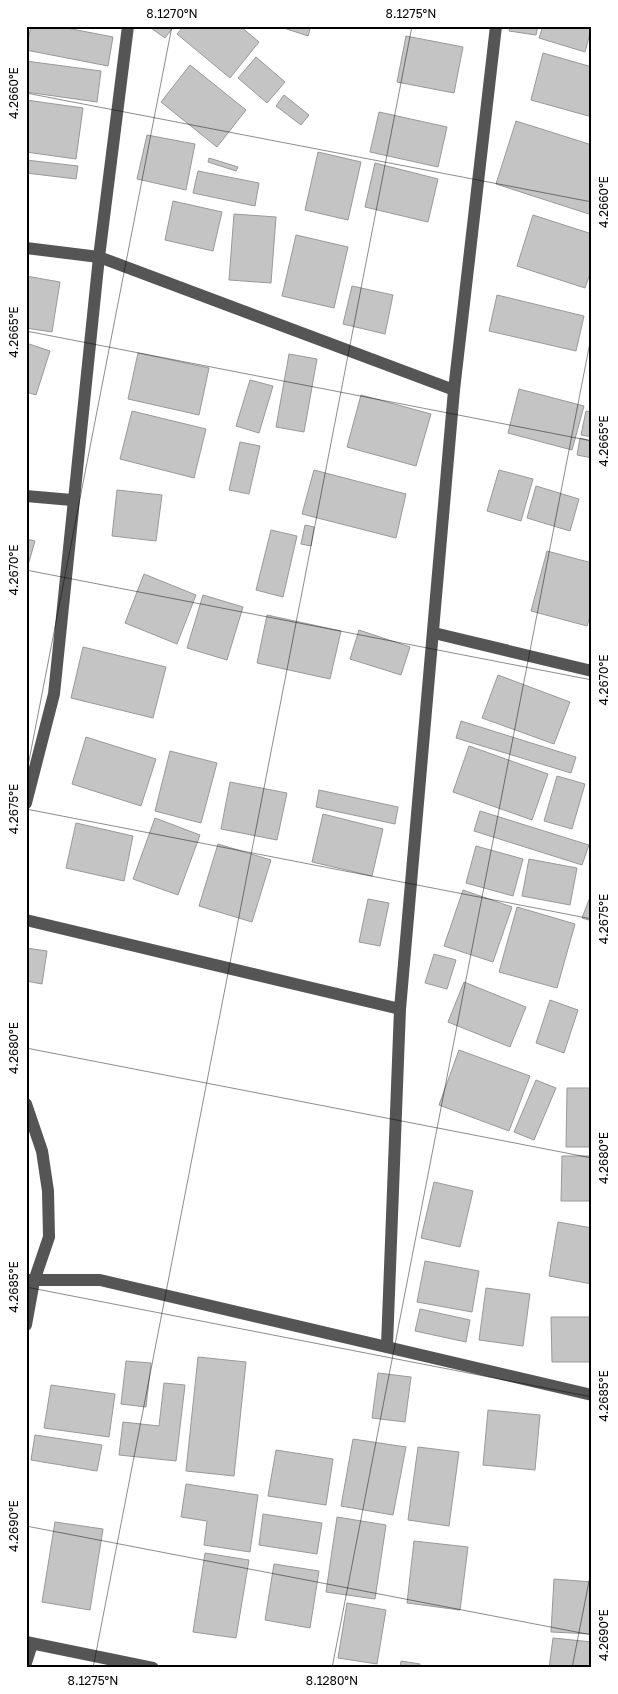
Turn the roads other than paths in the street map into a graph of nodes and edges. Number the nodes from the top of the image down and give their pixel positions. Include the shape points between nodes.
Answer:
1 (128, 26) edge
2 (496, 26) edge
3 (26, 248) edge
4 (99, 257) junction
5 (454, 390) junction
6 (26, 496) edge
7 (72, 500) junction
8 (434, 633) junction
9 (592, 671) edge
10 (26, 803) edge
11 (26, 920) edge
12 (400, 1009) junction
13 (26, 1104) edge
14 (30, 1281) edge
15 (26, 1325) edge
16 (387, 1345) junction
17 (592, 1395) edge
18 (29, 1643) edge
19 (26, 1664) edge
20 (153, 1668) edge

1 - 4 street
2 - 5 street
3 - 4 street
4 - 5 street
4 - 7 street
5 - 8 street
6 - 7 street
7 - 10 street via 54,694
8 - 9 street
8 - 12 street
11 - 12 street
12 - 16 street
13 - 14 street via 42,1151 48,1192 49,1237
14 - 15 street
14 - 16 street via 100,1280
16 - 17 street
18 - 19 street
18 - 20 street

